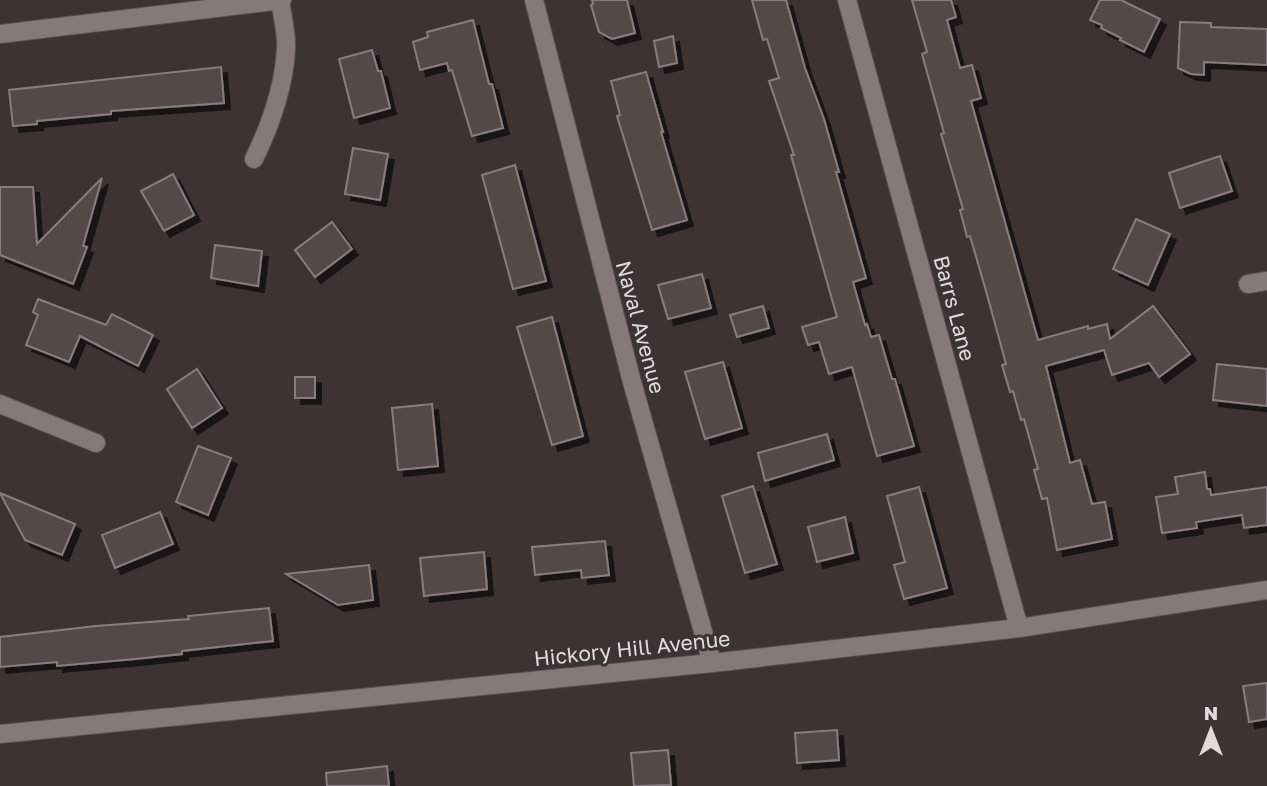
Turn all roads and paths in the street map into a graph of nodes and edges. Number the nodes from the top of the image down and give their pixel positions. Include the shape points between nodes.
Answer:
1 (281, 0) edge
2 (534, 0) edge
3 (847, 0) edge
4 (0, 34) edge
5 (254, 159) dead end
6 (1267, 281) edge
7 (1248, 284) dead end
8 (0, 404) edge
9 (96, 443) dead end
10 (1267, 590) edge
11 (1019, 628) junction
12 (712, 663) junction
13 (0, 734) edge

1 - 4 street
1 - 5 street via 286,47 281,81
2 - 12 street, Naval Avenue via 632,382
3 - 11 street, Barrs Lane
6 - 7 street
8 - 9 street
10 - 11 street, Hickory Hill Avenue
11 - 12 street, Hickory Hill Avenue
12 - 13 street, Hickory Hill Avenue

